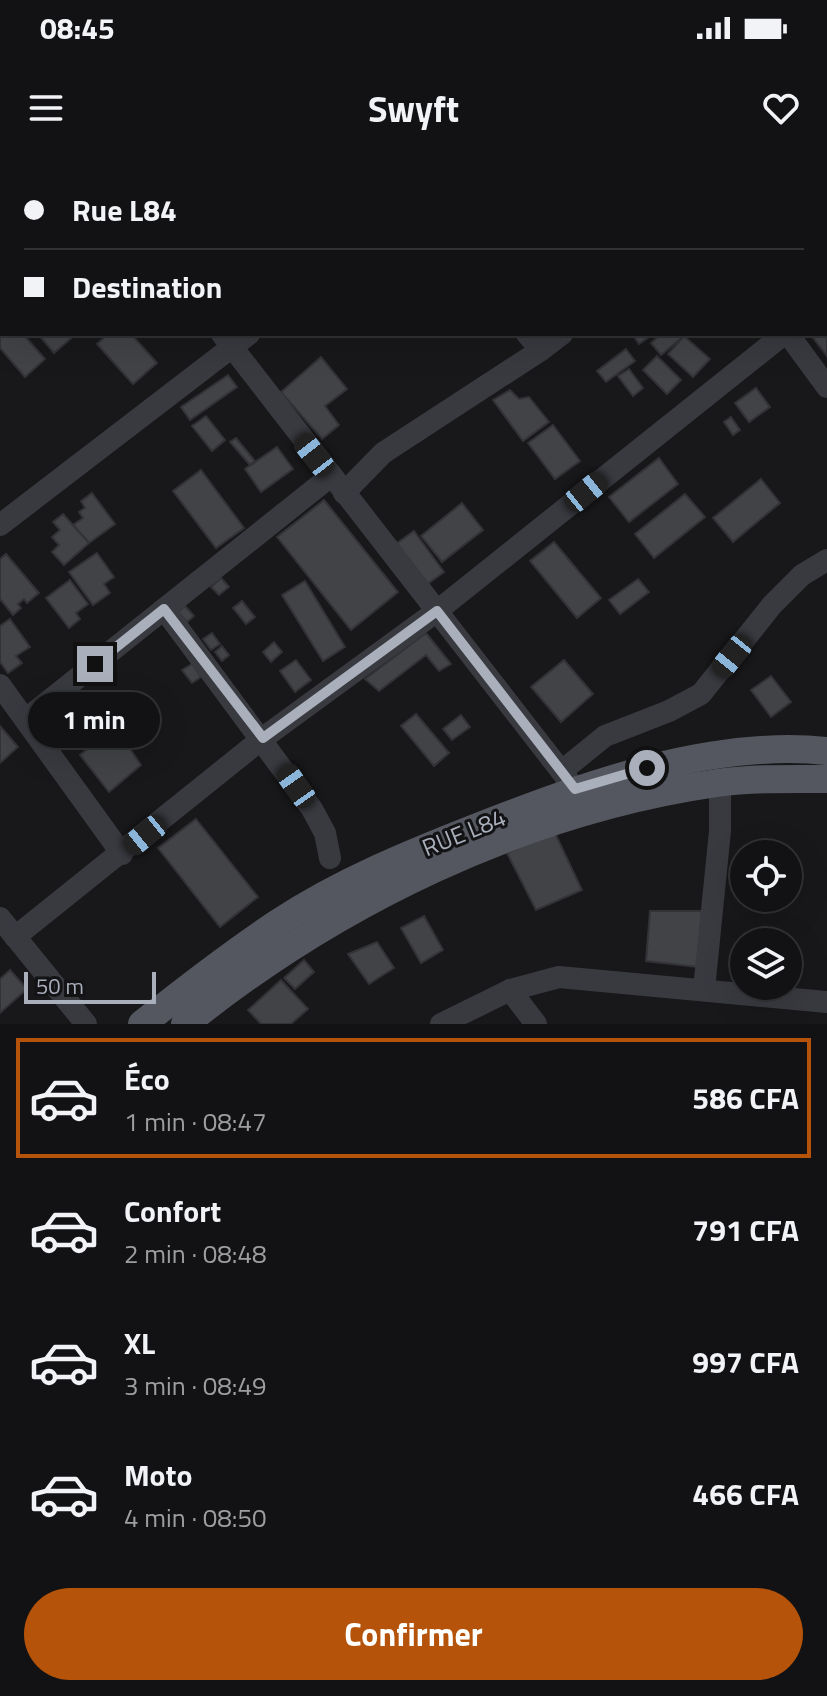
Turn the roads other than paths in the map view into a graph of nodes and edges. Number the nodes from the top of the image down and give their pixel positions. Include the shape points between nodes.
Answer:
1 (555, 336) edge
2 (783, 336) edge
3 (788, 336) edge
4 (234, 338) edge
5 (534, 342) edge
6 (827, 387) edge
7 (337, 484) junction
8 (0, 525) edge
9 (827, 560) edge
10 (164, 609) junction
11 (437, 611) junction
12 (0, 685) edge
13 (26, 719) junction
14 (263, 738) junction
15 (827, 751) edge
16 (569, 779) junction
17 (827, 779) edge
18 (720, 783) junction
19 (122, 854) junction
20 (330, 858) dead end
21 (0, 918) edge
22 (15, 937) junction
23 (704, 989) junction
24 (510, 990) junction
25 (827, 1002) edge
26 (86, 1024) edge
27 (142, 1024) edge
28 (185, 1024) edge
29 (441, 1024) edge
30 (536, 1024) edge

1 - 5 street
2 - 11 street
3 - 6 street
4 - 7 street
4 - 8 street
5 - 7 street
7 - 10 street
7 - 11 street
9 - 16 street via 802,575 772,605 701,694 605,736
10 - 13 street
10 - 14 street
11 - 14 street
11 - 16 street
12 - 13 street
13 - 19 street
14 - 19 street
14 - 20 street via 312,809
15 - 16 main road, RUE L84 via 718,756
16 - 27 main road, RUE L84 via 345,884 279,922
17 - 18 main road
18 - 23 street
18 - 28 main road via 584,813 454,860 291,946
19 - 22 street
21 - 22 street
22 - 26 street
23 - 24 street via 559,977
23 - 25 street
24 - 29 street
24 - 30 street

